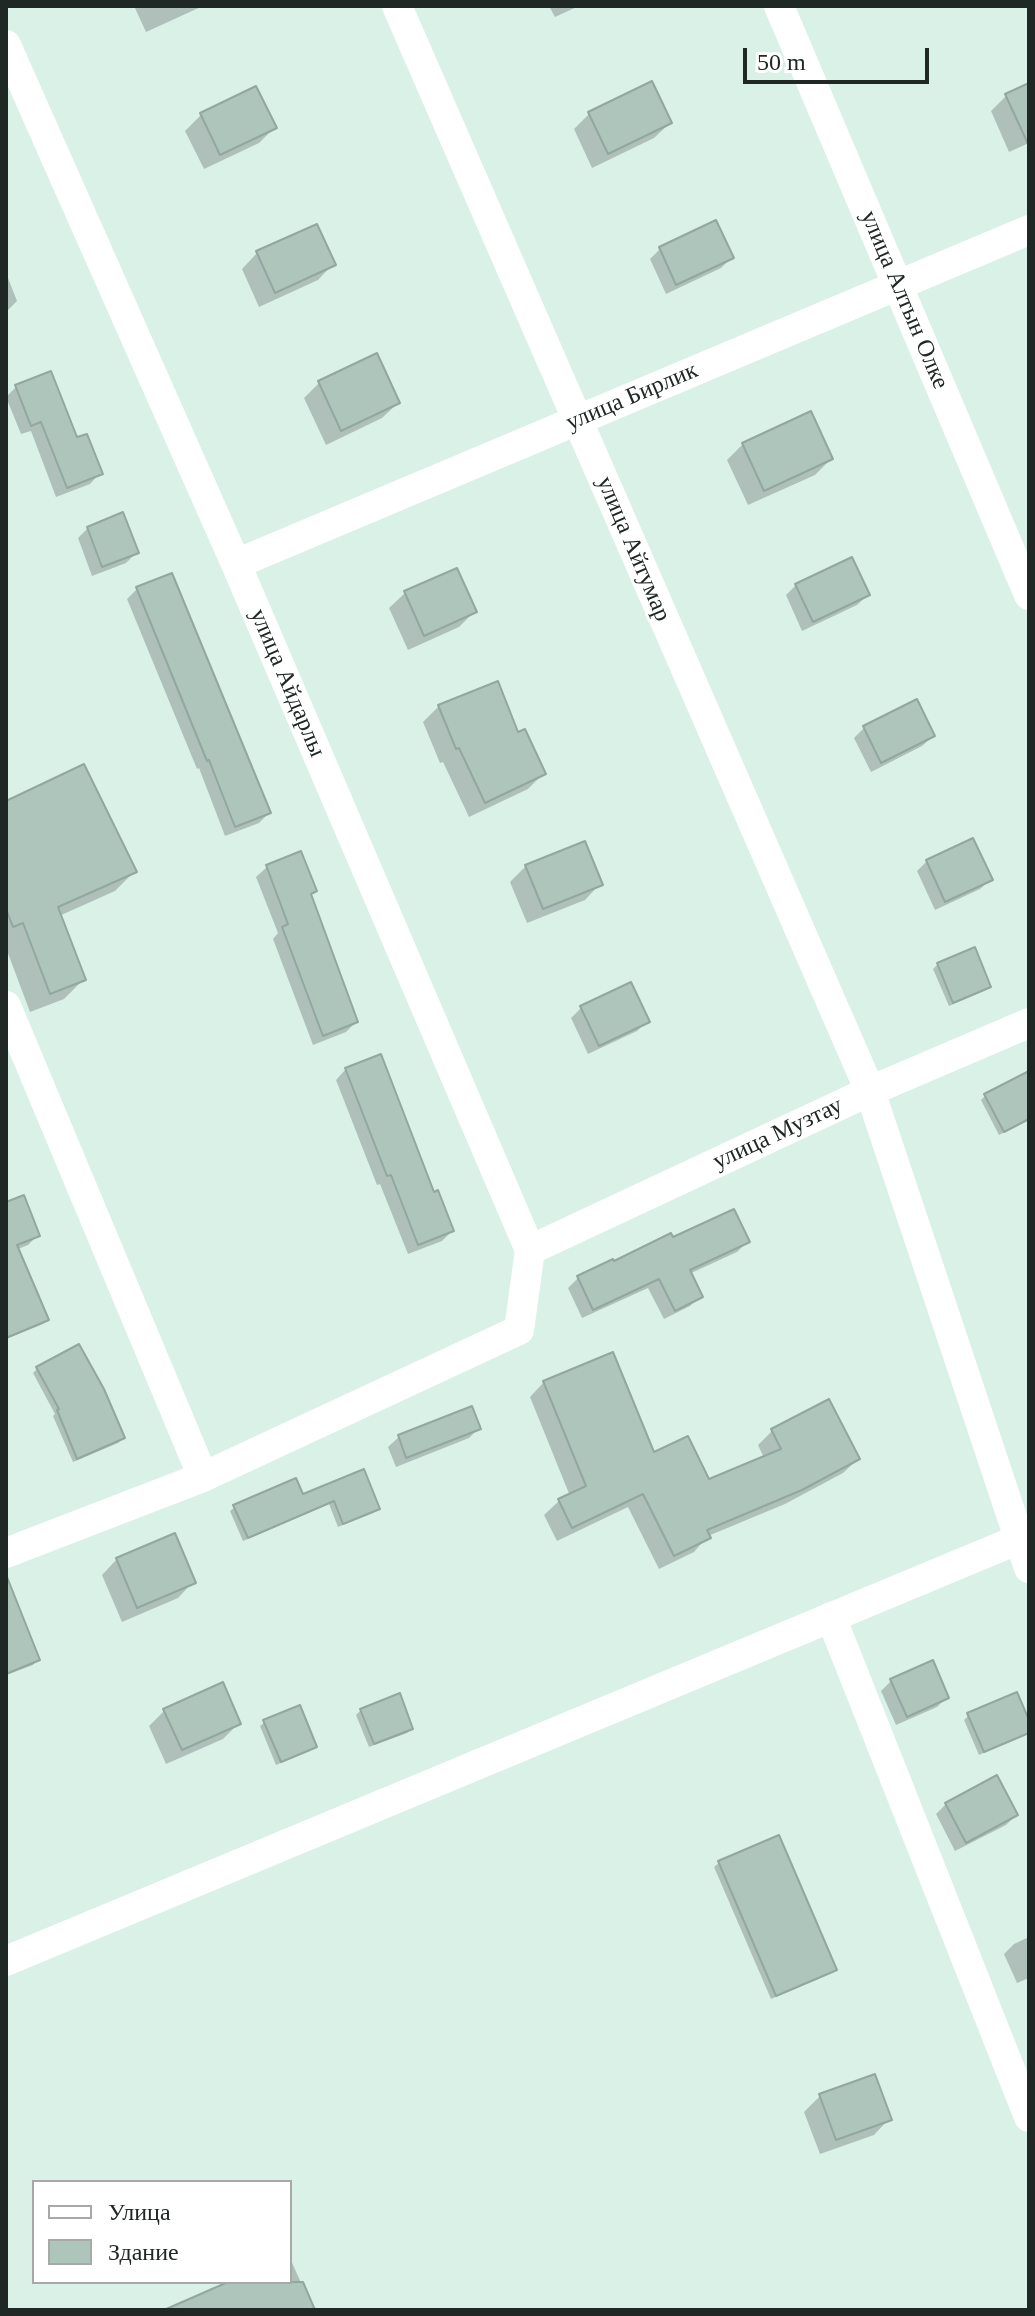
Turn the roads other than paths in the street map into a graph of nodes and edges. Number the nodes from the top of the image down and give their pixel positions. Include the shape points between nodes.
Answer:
1 (397, 6) edge
2 (779, 6) edge
3 (6, 45) edge
4 (1029, 230) edge
5 (898, 285) junction
6 (577, 420) junction
7 (236, 564) junction
8 (1029, 595) edge
9 (6, 1006) edge
10 (1029, 1023) edge
11 (870, 1091) junction
12 (530, 1250) junction
13 (203, 1477) junction
14 (1023, 1537) edge
15 (6, 1553) edge
16 (1029, 1568) edge
17 (831, 1617) junction
18 (6, 1961) edge
19 (1029, 2117) edge

1 - 6 street, улица Айтумар
2 - 5 street, улица Алтын Олке
3 - 7 street, улица Айдарлы
4 - 5 street, улица Бирлик
5 - 6 street, улица Бирлик
5 - 8 street, улица Алтын Олке
6 - 7 street, улица Бирлик
6 - 11 street, улица Айтумар
7 - 12 street, улица Айдарлы
9 - 13 street
10 - 11 street, улица Музтау
11 - 12 street, улица Музтау
11 - 14 street, улица Айтумар
12 - 13 street via 519,1330
13 - 15 street
14 - 16 street, улица Айтумар
14 - 17 street
17 - 18 street
17 - 19 street

